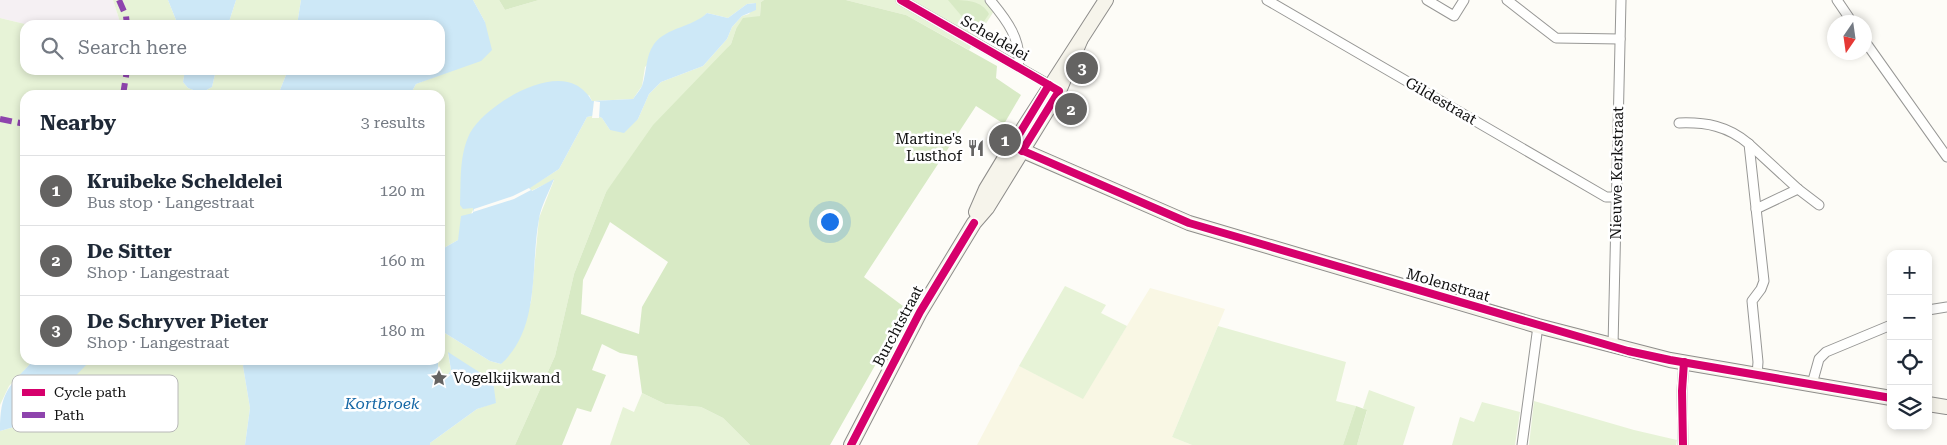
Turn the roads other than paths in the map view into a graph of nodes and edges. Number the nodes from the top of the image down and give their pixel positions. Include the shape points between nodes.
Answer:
1 (901, 0) edge
2 (990, 0) edge
3 (1106, 0) edge
4 (1267, 0) edge
5 (1427, 0) edge
6 (1464, 0) edge
7 (1507, 0) edge
8 (1621, 0) edge
9 (1837, 0) edge
10 (1847, 15) edge
11 (1620, 39) junction
12 (1872, 51) edge
13 (1018, 67) junction
14 (1054, 88) junction
15 (1679, 123) dead end
16 (1749, 144) junction
17 (1017, 148) junction
18 (1947, 157) edge
19 (1798, 190) junction
20 (1616, 197) junction
21 (1819, 205) dead end
22 (1756, 209) junction
23 (1947, 307) edge
24 (1932, 309) edge
25 (1538, 326) junction
26 (1887, 327) edge
27 (1613, 346) junction
28 (1684, 362) junction
29 (1756, 375) junction
30 (1812, 384) junction
31 (1887, 397) edge
32 (1932, 405) edge
33 (1947, 407) edge
34 (851, 445) edge
35 (1522, 445) edge
36 (1683, 445) edge

1 - 13 street, Scheldelei
2 - 13 street via 1018,43
3 - 14 street, Burchtstraat
4 - 20 street, Gildestraat via 1606,197
5 - 6 street via 1454,16
7 - 11 street via 1556,38
8 - 11 street, Nieuwe Kerkstraat
9 - 10 street
11 - 20 street, Nieuwe Kerkstraat
12 - 18 street
13 - 14 street, Scheldelei
14 - 17 street, Burchtstraat
15 - 16 street via 1725,128
16 - 19 street
16 - 22 street
17 - 25 street, Molenstraat via 1189,223
17 - 34 street, Burchtstraat via 987,208 974,222 920,312
19 - 21 street
19 - 22 street
20 - 27 street, Nieuwe Kerkstraat
22 - 29 street via 1764,281 1752,300 1758,362
23 - 24 street
25 - 27 street, Molenstraat
25 - 35 street
26 - 30 street via 1826,352 1819,359
27 - 28 street, Molenstraat
28 - 29 street, Molenstraat
28 - 36 street
29 - 30 street, Molenstraat
30 - 31 street, Molenstraat
32 - 33 street

